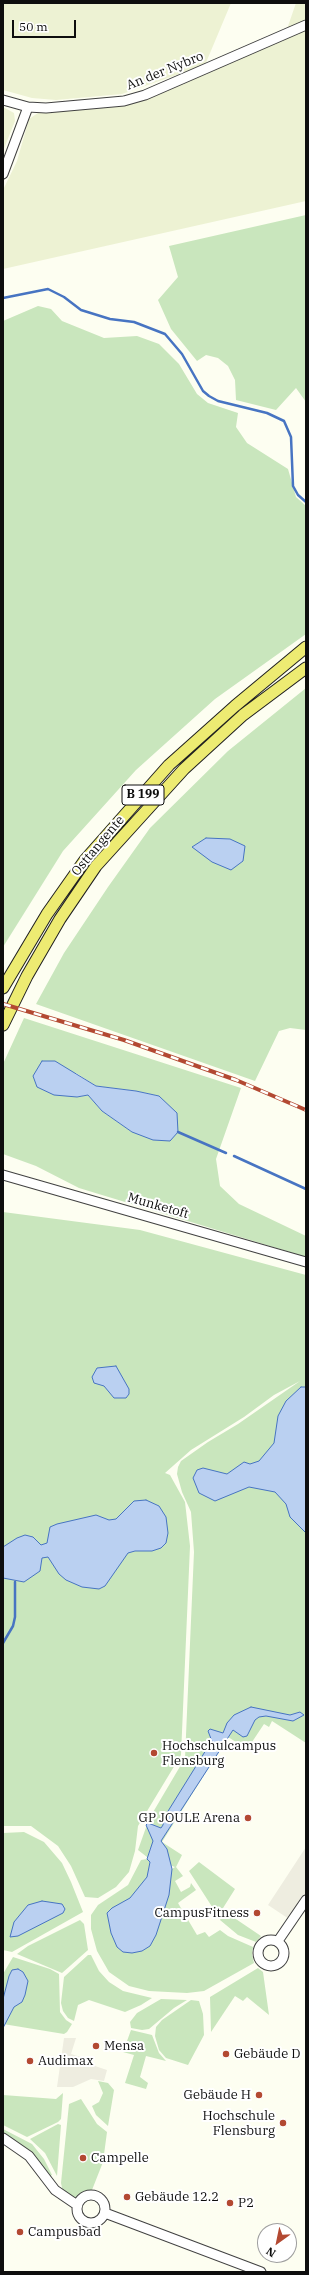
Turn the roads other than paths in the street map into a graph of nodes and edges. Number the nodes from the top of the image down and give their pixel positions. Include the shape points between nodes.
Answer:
1 (306, 25) edge
2 (3, 100) edge
3 (28, 107) junction
4 (3, 174) edge
5 (306, 647) edge
6 (306, 668) edge
7 (3, 988) edge
8 (3, 1025) edge
9 (3, 1175) edge
10 (306, 1262) edge
11 (306, 1900) edge
12 (278, 1941) dead end
13 (3, 2138) edge
14 (77, 2205) junction
15 (105, 2213) junction
16 (261, 2272) edge

1 - 3 street, An der Nybro via 145,95 124,101 80,106
2 - 3 street, An der Nybro
3 - 4 street
5 - 7 main road, Osttangente / B 199 via 170,764 132,806 85,860 46,914
6 - 8 main road, Osttangente / B 199 via 243,715 184,769 96,866 60,920
9 - 10 street, Munketoft
11 - 12 street
13 - 14 street via 29,2156 55,2190
14 - 15 street via 80,2218 87,2223 97,2222
14 - 15 street via 84,2196 96,2196 104,2202
15 - 16 street

